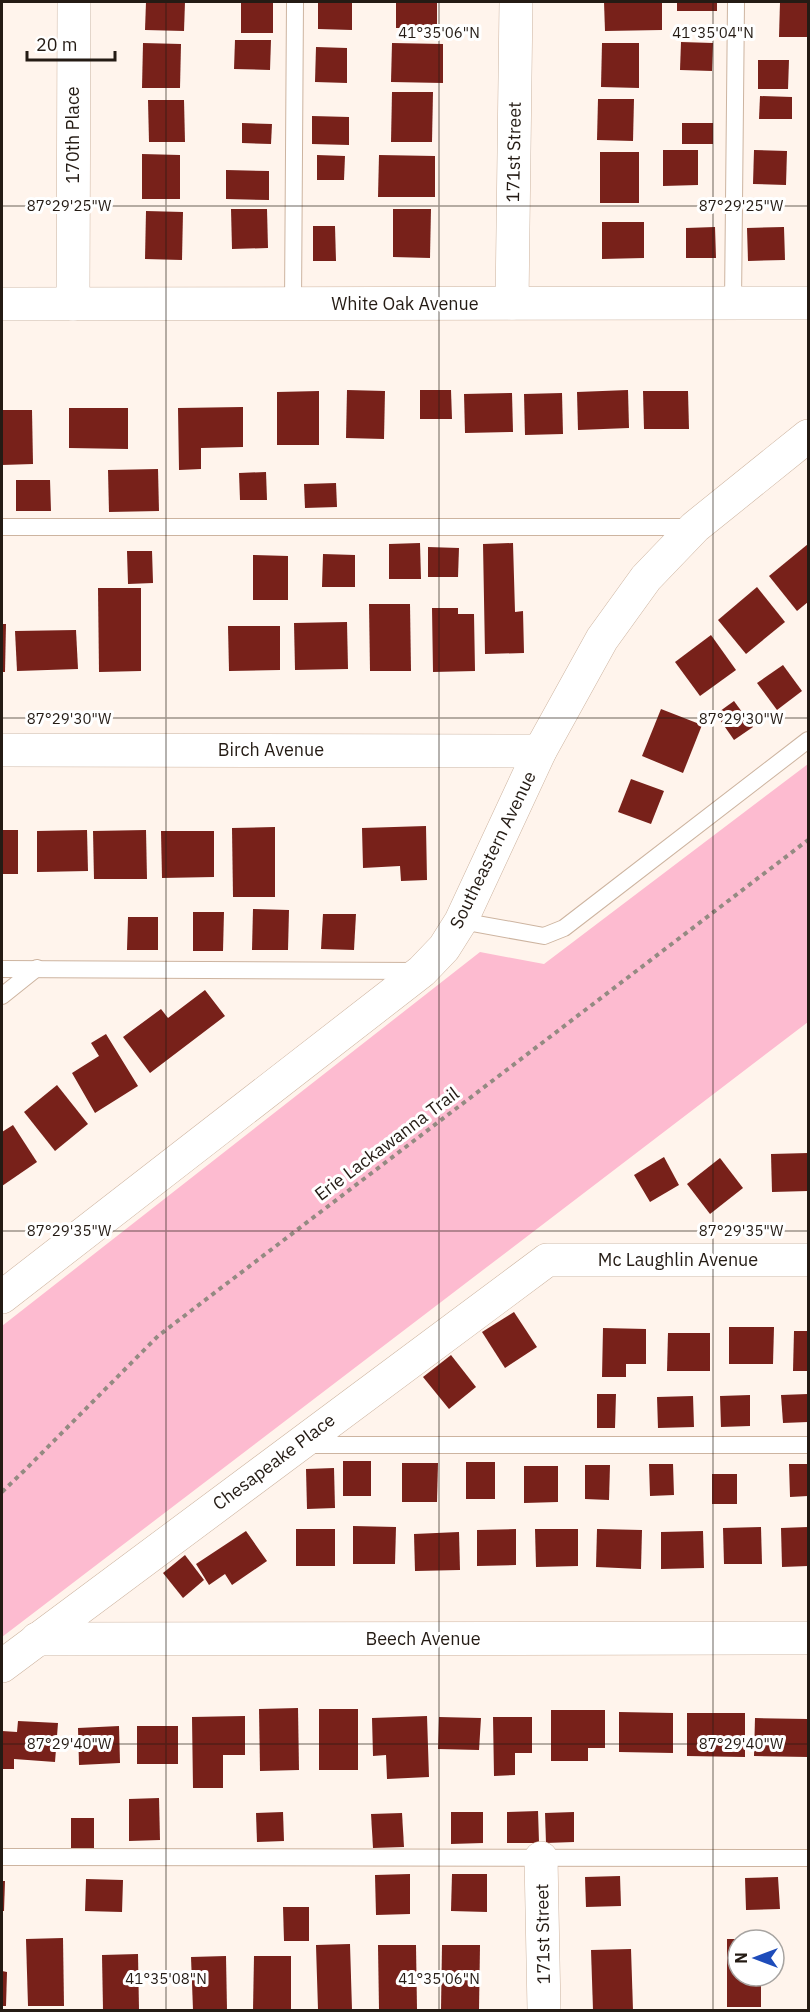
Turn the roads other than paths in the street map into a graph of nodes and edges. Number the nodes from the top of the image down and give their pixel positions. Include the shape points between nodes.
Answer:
1 (74, 2) edge
2 (295, 2) edge
3 (516, 2) edge
4 (736, 2) edge
5 (512, 303) junction
6 (733, 303) junction
7 (808, 303) edge
8 (2, 304) edge
9 (73, 304) junction
10 (293, 304) junction
11 (808, 436) edge
12 (695, 526) junction
13 (2, 527) edge
14 (808, 740) edge
15 (2, 750) edge
16 (540, 751) junction
17 (461, 921) junction
18 (37, 968) junction
19 (2, 969) edge
20 (422, 970) junction
21 (2, 996) edge
22 (547, 1260) joint
23 (808, 1260) edge
24 (2, 1297) edge
25 (296, 1445) junction
26 (808, 1446) edge
27 (808, 1638) edge
28 (37, 1639) junction
29 (2, 1666) edge
30 (2, 1857) edge
31 (541, 1858) junction
32 (808, 1858) edge
33 (544, 2010) edge

1 - 9 street, 170th Place
2 - 10 lane
3 - 5 street, 171st Street
4 - 6 lane
5 - 6 street, White Oak Avenue
5 - 10 street, White Oak Avenue
6 - 7 street, White Oak Avenue
8 - 9 street, White Oak Avenue
9 - 10 street, White Oak Avenue
11 - 12 street, Southeastern Avenue
12 - 13 lane
12 - 16 street, Southeastern Avenue via 646,578 602,639
14 - 17 lane via 564,928 544,936
15 - 16 street, Birch Avenue
16 - 17 street, Southeastern Avenue
17 - 20 street, Southeastern Avenue via 444,948
18 - 19 lane
18 - 20 lane
18 - 21 lane
20 - 24 street, Southeastern Avenue
22 - 23 street, Mc Laughlin Avenue
22 - 25 street, Chesapeake Place
25 - 26 lane
25 - 28 street, Chesapeake Place
27 - 28 street, Beech Avenue
28 - 29 street, Chesapeake Place
30 - 31 lane
31 - 32 lane
31 - 33 street, 171st Street

